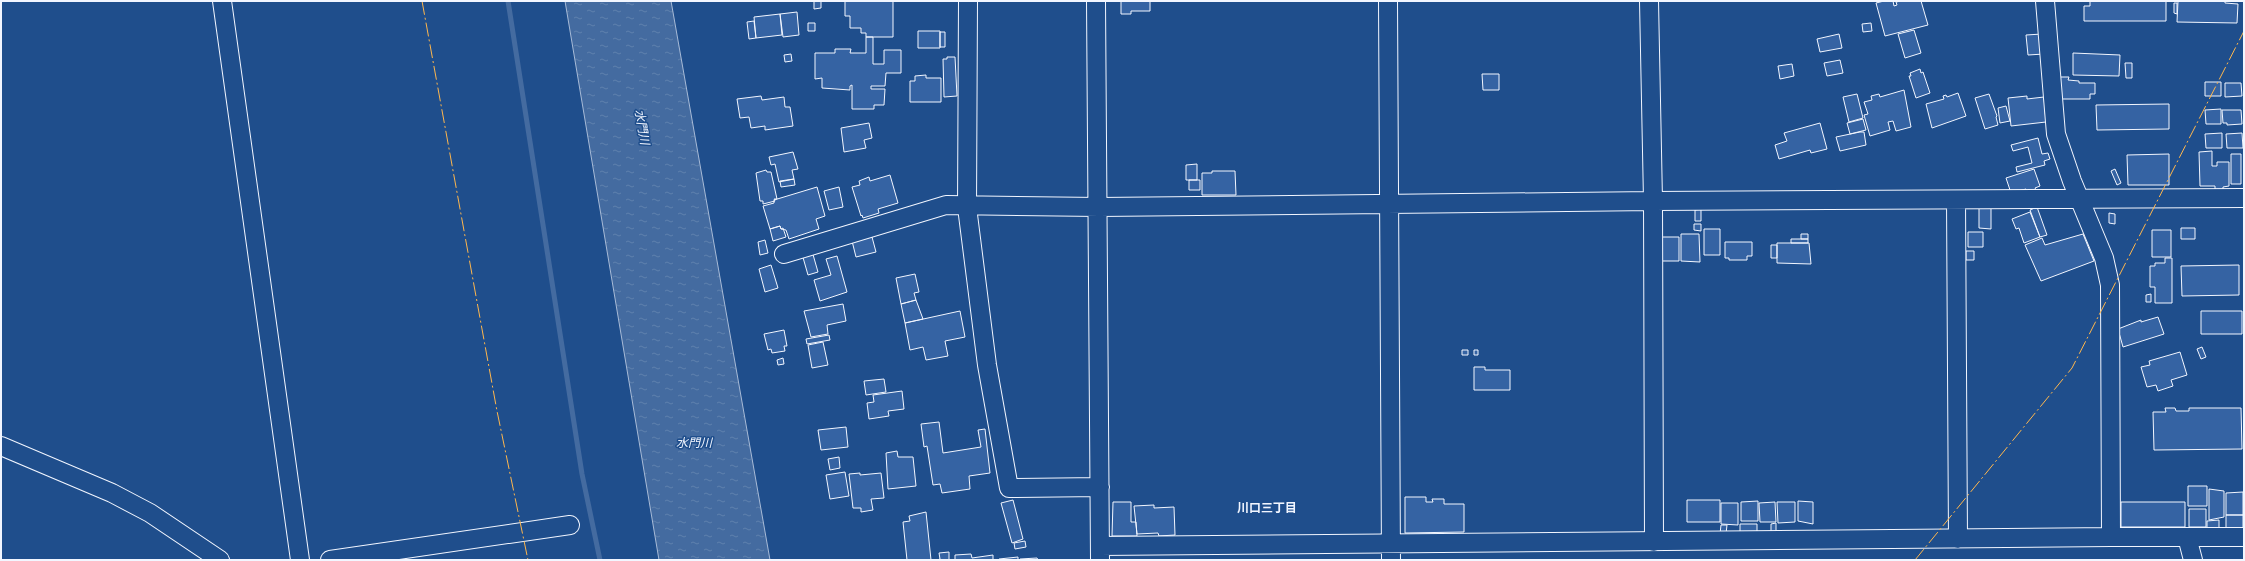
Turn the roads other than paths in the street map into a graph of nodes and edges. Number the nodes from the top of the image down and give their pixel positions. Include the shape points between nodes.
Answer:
1 (222, 1) edge
2 (968, 1) edge
3 (1096, 1) edge
4 (1388, 1) edge
5 (1649, 1) edge
6 (2045, 1) edge
7 (2244, 198) edge
8 (1956, 200) junction
9 (2080, 200) junction
10 (1653, 201) junction
11 (1388, 204) junction
12 (967, 207) junction
13 (1099, 207) junction
14 (784, 254) dead end
15 (1, 446) edge
16 (1100, 487) junction
17 (570, 525) dead end
18 (2111, 537) junction
19 (2187, 537) junction
20 (2244, 537) edge
21 (1958, 539) junction
22 (1654, 542) junction
23 (1391, 552) edge
24 (1100, 553) edge
25 (220, 560) edge
26 (300, 560) edge
27 (330, 560) edge
28 (2193, 560) edge

1 - 26 street
2 - 12 street
3 - 13 street
4 - 11 street
5 - 10 street
6 - 9 street via 2056,134
7 - 9 street
8 - 9 street
8 - 10 street
8 - 21 street
9 - 18 street via 2104,258 2110,285
10 - 11 street
10 - 22 street
11 - 13 street
11 - 23 street
12 - 13 street
12 - 14 street via 946,205
12 - 16 street via 987,365 1009,488
13 - 16 street
15 - 25 street via 112,493 150,513
16 - 24 street
17 - 27 street
18 - 19 street
18 - 21 street
19 - 20 street
19 - 28 street
21 - 22 street
22 - 23 street
23 - 24 street

